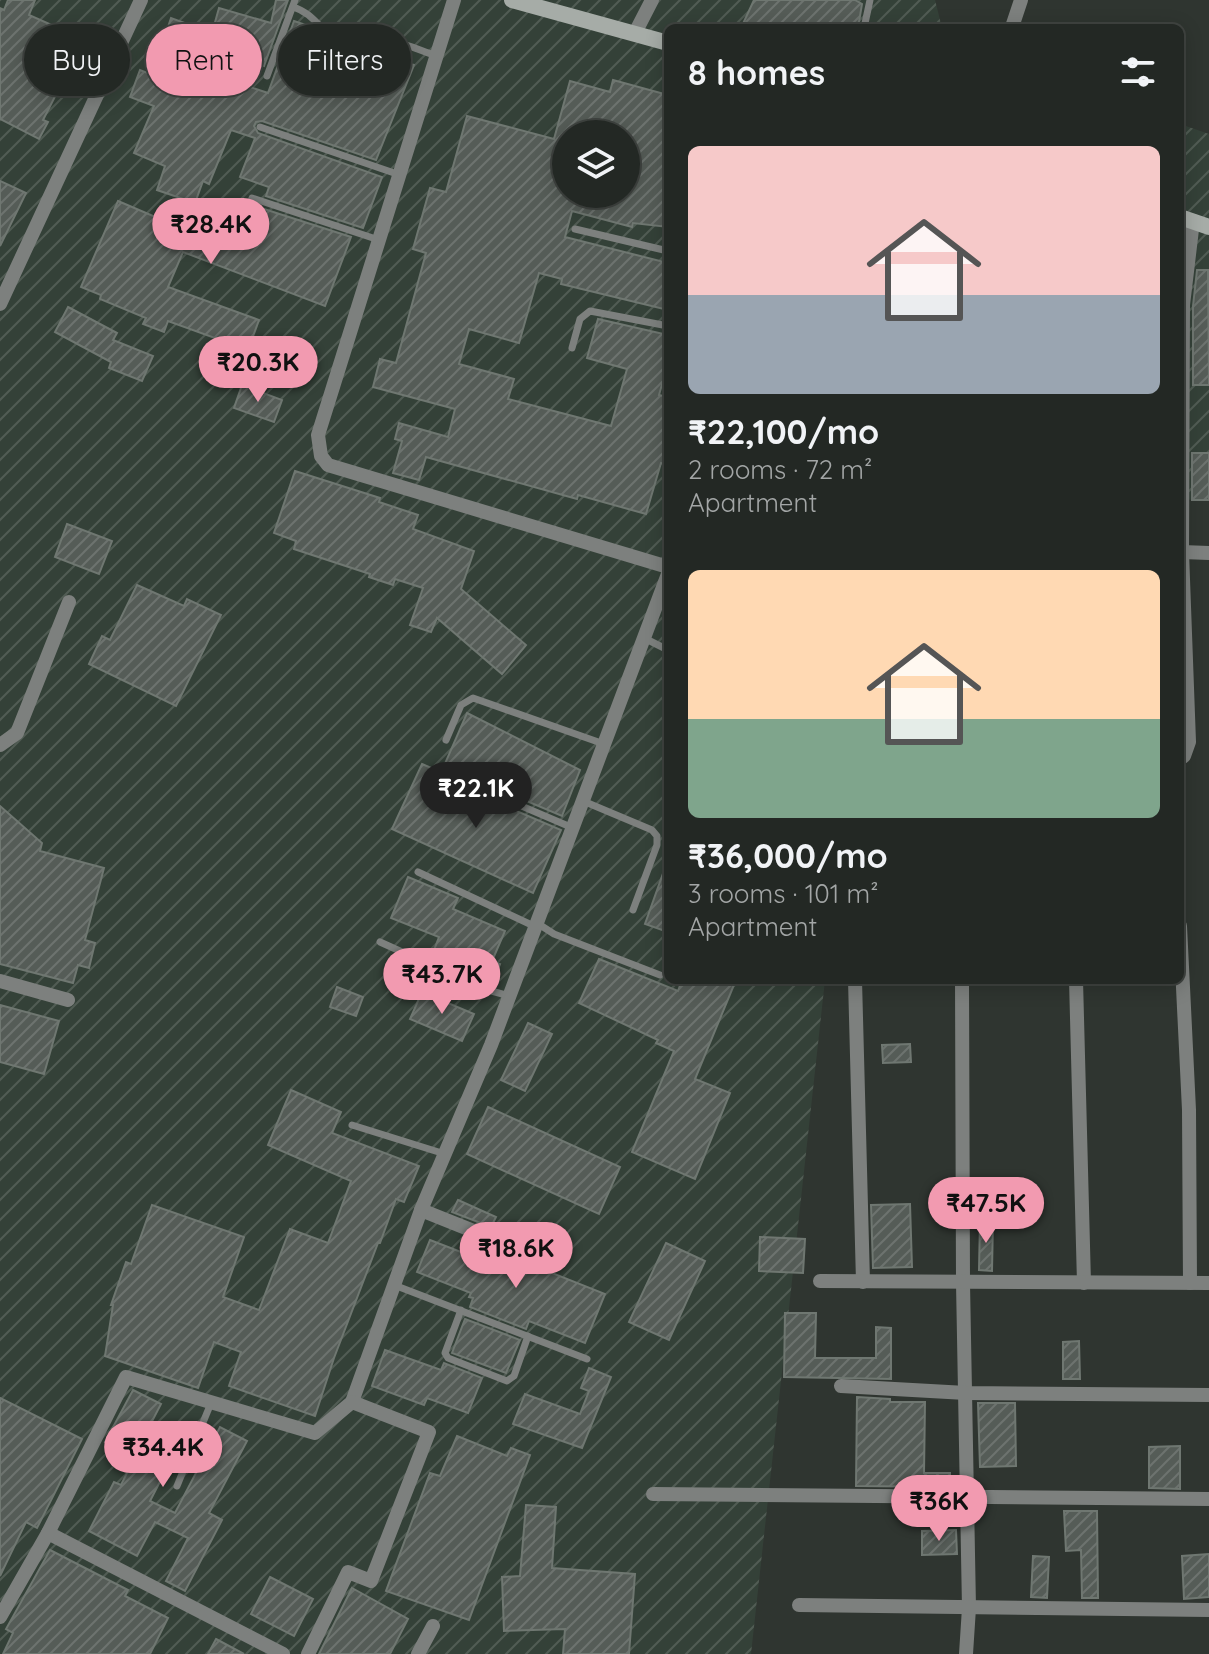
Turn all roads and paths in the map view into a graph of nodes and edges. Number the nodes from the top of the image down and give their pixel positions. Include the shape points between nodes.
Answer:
1 (141, 0) edge
2 (454, 0) edge
3 (652, 0) edge
4 (870, 0) edge
5 (1021, 0) edge
6 (522, 1) edge
7 (294, 3) edge
8 (865, 24) edge
9 (1013, 24) edge
10 (635, 33) junction
11 (664, 42) edge
12 (438, 56) junction
13 (267, 76) dead end
14 (260, 127) dead end
15 (400, 175) junction
16 (252, 198) dead end
17 (1186, 219) edge
18 (1209, 227) edge
19 (575, 229) dead end
20 (380, 241) junction
21 (664, 250) edge
22 (1184, 276) edge
23 (0, 304) edge
24 (664, 325) edge
25 (572, 348) dead end
26 (1184, 552) edge
27 (1209, 553) edge
28 (664, 566) edge
29 (664, 585) edge
30 (69, 602) dead end
31 (1184, 606) edge
32 (644, 638) junction
33 (664, 648) edge
34 (446, 740) dead end
35 (604, 744) junction
36 (0, 745) edge
37 (1184, 756) edge
38 (442, 772) dead end
39 (583, 801) junction
40 (573, 828) junction
41 (418, 872) dead end
42 (633, 910) dead end
43 (536, 925) junction
44 (380, 942) dead end
45 (660, 975) dead end
46 (0, 981) edge
47 (855, 984) edge
48 (962, 984) edge
49 (1076, 984) edge
50 (1182, 984) edge
51 (510, 996) junction
52 (68, 1000) dead end
53 (352, 1125) dead end
54 (445, 1154) junction
55 (421, 1210) junction
56 (546, 1260) dead end
57 (820, 1281) dead end
58 (863, 1282) junction
59 (963, 1283) junction
60 (1084, 1283) junction
61 (1190, 1283) junction
62 (1209, 1283) edge
63 (394, 1285) junction
64 (461, 1310) junction
65 (528, 1336) junction
66 (587, 1359) dead end
67 (841, 1386) dead end
68 (966, 1393) junction
69 (1209, 1395) edge
70 (212, 1402) junction
71 (352, 1402) junction
72 (177, 1486) dead end
73 (653, 1494) dead end
74 (967, 1497) junction
75 (1209, 1499) edge
76 (48, 1533) junction
77 (799, 1605) dead end
78 (969, 1608) junction
79 (1209, 1610) edge
80 (0, 1617) edge
81 (433, 1626) dead end
82 (283, 1654) edge
83 (308, 1654) edge
84 (418, 1654) edge
85 (966, 1654) edge

1 - 23 street
2 - 12 street
3 - 10 street
4 - 8 lane
5 - 9 street
6 - 10 street
7 - 12 lane via 341,44 374,47 391,42
7 - 13 lane
10 - 11 street
12 - 15 street
14 - 15 lane
15 - 20 street
16 - 20 lane
17 - 18 street
17 - 22 street
19 - 21 lane
20 - 28 street via 318,435 328,465
24 - 25 lane via 590,311 580,319
26 - 27 street
29 - 32 street
30 - 36 street via 17,733
31 - 37 street via 1189,742
32 - 33 lane
32 - 35 street
34 - 35 lane via 461,705 473,698
35 - 39 street
38 - 40 lane
39 - 40 street
39 - 42 lane via 657,836
40 - 43 street
41 - 43 lane
43 - 45 lane
43 - 51 street
44 - 51 lane
46 - 52 street
47 - 58 street
48 - 59 street
49 - 60 street
50 - 61 street
51 - 54 street
53 - 54 lane
54 - 55 street
55 - 56 street
55 - 63 street
57 - 58 street
58 - 59 street
59 - 60 street
59 - 68 street
60 - 61 street
61 - 62 street
63 - 64 lane
63 - 71 street
64 - 65 lane
64 - 65 lane via 445,1353 448,1358 507,1381 514,1376
65 - 66 lane
67 - 68 street
68 - 69 street
68 - 74 street
70 - 71 street via 315,1433
70 - 72 lane
70 - 76 street via 126,1377
71 - 83 street via 429,1432 371,1581 348,1572
73 - 74 street
74 - 75 street
74 - 78 street
76 - 80 street
76 - 82 street
77 - 78 street
78 - 79 street
78 - 85 street
81 - 84 street

